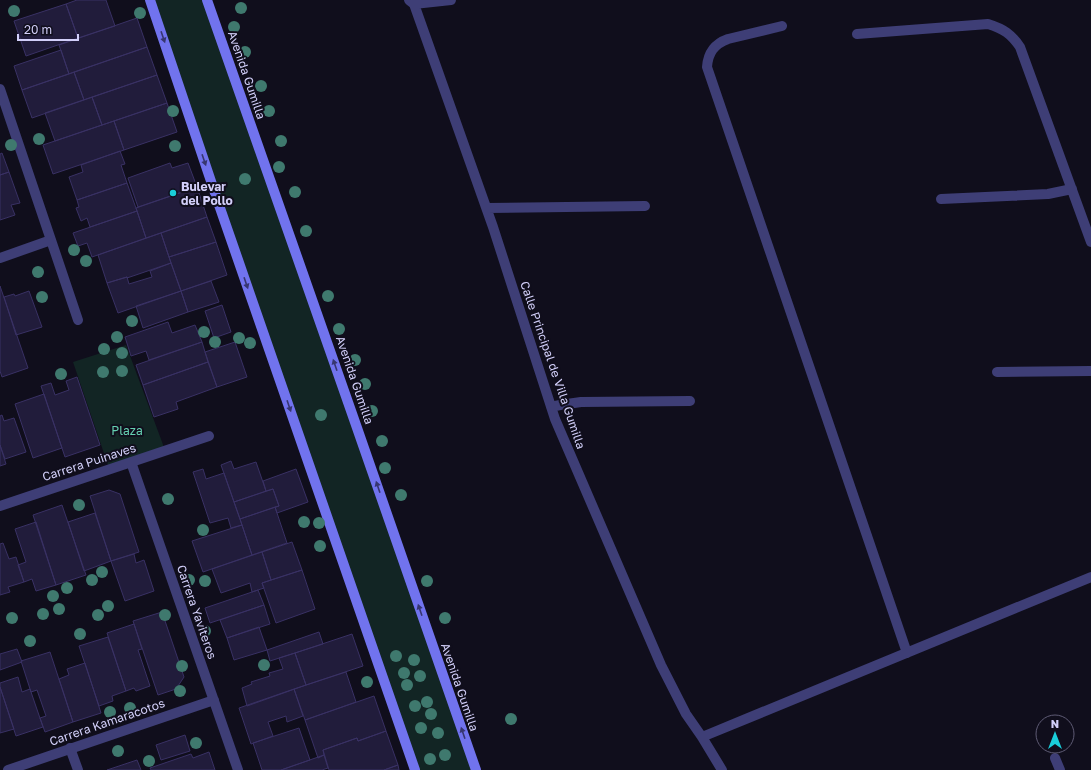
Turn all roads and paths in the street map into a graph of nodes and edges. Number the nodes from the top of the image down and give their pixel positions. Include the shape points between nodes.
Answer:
1 (150, 0) edge
2 (207, 0) edge
3 (450, 0) edge
4 (412, 2) edge
5 (782, 26) dead end
6 (857, 34) dead end
7 (0, 89) edge
8 (1072, 189) junction
9 (941, 199) dead end
10 (645, 206) dead end
11 (486, 208) junction
12 (51, 240) junction
13 (1091, 242) edge
14 (0, 258) edge
15 (78, 320) dead end
16 (1091, 371) edge
17 (997, 372) dead end
18 (690, 401) dead end
19 (551, 407) junction
20 (210, 436) dead end
21 (131, 462) junction
22 (0, 506) edge
23 (1091, 578) edge
24 (906, 653) junction
25 (214, 700) junction
26 (702, 737) junction
27 (70, 748) junction
28 (1055, 758) dead end
29 (8, 770) edge
30 (78, 770) edge
31 (238, 770) edge
32 (415, 770) edge
33 (476, 770) edge
34 (722, 770) edge
35 (1060, 770) edge

1 -> 32 main road
33 -> 2 main road, Avenida Gumilla
3 - 4 street
4 - 11 street, Calle Principal de Villa Gumilla
5 - 24 street via 721,42 711,52 707,67
6 - 8 street via 988,24 1007,32 1020,47
7 - 12 street
8 - 9 street via 1048,194
8 - 13 street
10 - 11 street
11 - 19 street, Calle Principal de Villa Gumilla
12 - 14 street
12 - 15 street
16 - 17 street
18 - 19 street via 581,402
19 - 26 street, Calle Principal de Villa Gumilla via 661,665 686,714
20 - 21 street, Carrera Puinaves
21 - 22 street, Carrera Puinaves
21 - 25 street, Carrera Yaviteros
23 - 24 street
24 - 26 street
25 - 27 street, Carrera Kamaracotos
25 - 31 street, Carrera Yaviteros
26 - 34 street, Calle Principal de Villa Gumilla
27 - 29 street, Carrera Kamaracotos
27 - 30 street
28 - 35 street

